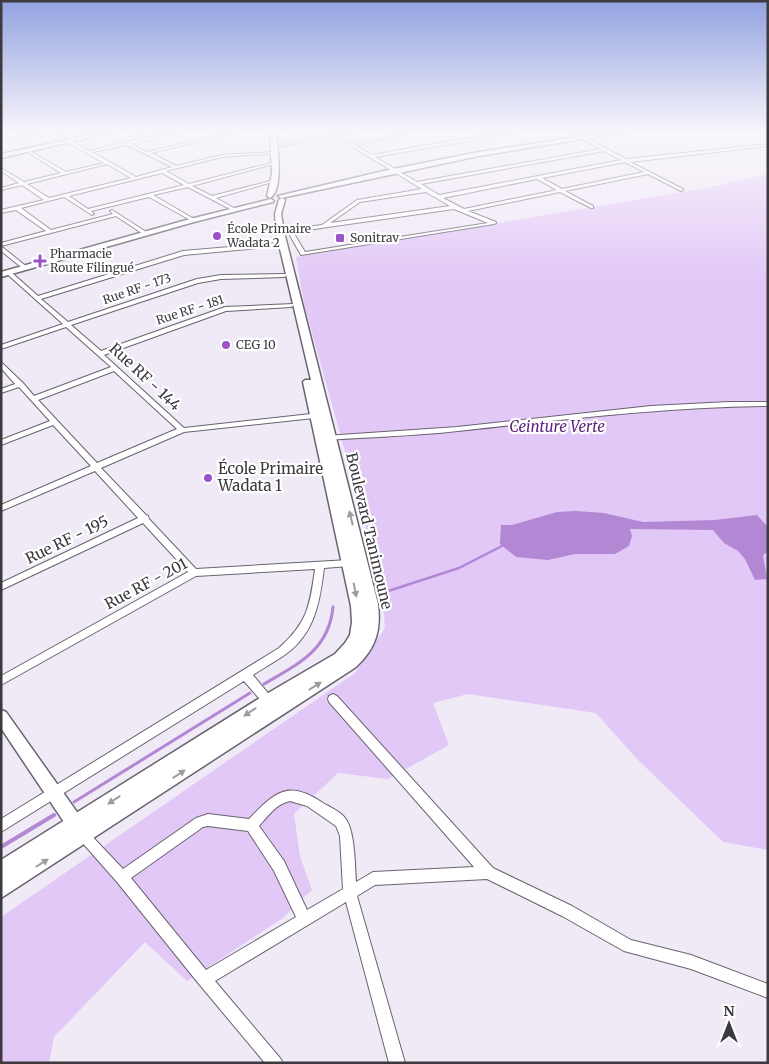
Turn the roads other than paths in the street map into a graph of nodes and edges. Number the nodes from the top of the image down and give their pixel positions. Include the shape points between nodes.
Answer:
1 (274, 181) edge
2 (20, 182) edge
3 (33, 182) edge
4 (121, 182) edge
5 (182, 182) edge
6 (201, 182) edge
7 (272, 182) edge
8 (277, 182) edge
9 (344, 182) edge
10 (412, 182) edge
11 (429, 182) edge
12 (516, 182) edge
13 (543, 182) edge
14 (606, 182) edge
15 (665, 182) edge
16 (23, 184) junction
17 (416, 184) junction
18 (188, 185) junction
19 (1, 189) edge
20 (427, 190) junction
21 (681, 190) dead end
22 (561, 191) junction
23 (296, 193) junction
24 (149, 195) junction
25 (66, 196) junction
26 (438, 196) junction
27 (276, 197) junction
28 (212, 198) junction
29 (48, 200) junction
30 (106, 206) junction
31 (455, 207) junction
32 (590, 207) dead end
33 (17, 208) junction
34 (232, 209) junction
35 (464, 210) junction
36 (1, 212) edge
37 (88, 212) junction
38 (117, 214) junction
39 (98, 219) junction
40 (192, 220) junction
41 (323, 227) junction
42 (50, 232) junction
43 (145, 233) junction
44 (283, 236) junction
45 (1, 245) edge
46 (1, 248) edge
47 (24, 268) junction
48 (5, 274) edge
49 (284, 275) junction
50 (38, 298) junction
51 (292, 299) junction
52 (69, 325) junction
53 (1, 347) edge
54 (100, 354) junction
55 (1, 364) edge
56 (115, 368) junction
57 (20, 384) junction
58 (1, 391) edge
59 (33, 399) junction
60 (768, 404) edge
61 (323, 414) junction
62 (55, 422) junction
63 (182, 430) junction
64 (326, 438) junction
65 (1, 443) edge
66 (97, 468) junction
67 (1, 508) edge
68 (145, 518) junction
69 (349, 563) junction
70 (320, 565) junction
71 (194, 573) junction
72 (1, 587) edge
73 (245, 674) junction
74 (1, 681) edge
75 (333, 699) dead end
76 (268, 701) junction
77 (1, 716) edge
78 (53, 794) junction
79 (252, 825) junction
80 (1, 826) edge
81 (80, 830) junction
82 (1, 871) edge
83 (488, 873) junction
84 (122, 877) junction
85 (1, 889) edge
86 (350, 893) junction
87 (305, 920) junction
88 (204, 979) junction
89 (768, 991) edge
90 (275, 1063) edge
91 (397, 1063) edge

1 - 27 main road, Boulevard Tanimoune
2 - 16 street
3 - 16 street
4 - 25 street
5 - 18 street
6 - 18 street
7 - 28 street
8 - 27 main road, Boulevard Tanimoune
9 - 23 main road
10 - 17 street
11 - 17 street
12 - 26 street
13 - 22 street
14 - 22 street
15 - 21 street
16 - 19 street
16 - 29 street
17 - 20 street
18 - 24 street
18 - 28 street
20 - 26 street
20 - 41 street via 360,201
22 - 32 street
22 - 35 street
23 - 27 main road
23 - 27 main road via 285,192
24 - 30 street
24 - 40 street
25 - 29 street
25 - 37 street
26 - 31 street
27 - 34 main road
27 - 44 main road, Boulevard Tanimoune
28 - 34 street
29 - 33 street
30 - 37 street
30 - 38 street
31 - 35 street
31 - 41 street
33 - 36 street
33 - 42 street
34 - 40 main road
35 - 44 street via 494,223 302,254
37 - 39 street
38 - 39 street
38 - 43 street
39 - 42 street
40 - 43 main road
41 - 44 street
42 - 45 street
43 - 47 main road
44 - 49 main road, Boulevard Tanimoune
44 - 50 street via 189,251
44 - 51 main road, Boulevard Tanimoune
46 - 47 street
47 - 48 main road
48 - 50 street, Rue RF - 144
49 - 51 main road, Boulevard Tanimoune
49 - 52 street, Rue RF - 173 via 197,281
50 - 52 street, Rue RF - 144
51 - 54 street, Rue RF - 181 via 226,309
51 - 61 main road, Boulevard Tanimoune
52 - 53 street, Rue RF - 173
52 - 54 street, Rue RF - 144
54 - 56 street, Rue RF - 144
55 - 57 street
56 - 59 street
56 - 63 street, Rue RF - 144
57 - 58 street
57 - 59 street
59 - 62 street
60 - 64 street via 659,408 455,429
61 - 63 street
61 - 64 main road, Boulevard Tanimoune
62 - 65 street
62 - 66 street
63 - 66 street, Rue RF - 144
64 - 69 main road, Boulevard Tanimoune
81 -> 64 main road, Boulevard Tanimoune via 351,663 368,643 374,624 371,604
66 - 67 street, Rue RF - 144
66 - 68 street
68 - 71 street
68 - 72 street, Rue RF - 195
69 - 70 street, Rue RF - 201
69 -> 76 main road, Boulevard Tanimoune via 360,620 356,640 340,658
70 - 71 street, Rue RF - 201
70 - 73 street via 314,607 306,627 283,651
71 - 74 street, Rue RF - 201
73 - 76 street
73 - 78 street
75 - 83 street
76 -> 81 main road, Boulevard Tanimoune
77 - 78 street
78 - 80 street
78 - 81 street
79 - 84 street via 200,822
79 - 86 street via 275,801 290,795 310,801 334,816 341,822 346,836
79 - 87 street via 279,866
81 - 82 main road, Boulevard Tanimoune
81 - 84 street
85 -> 81 main road, Boulevard Tanimoune
83 - 86 street via 378,877
83 - 89 street via 567,911 629,946 691,962
84 - 88 street
86 - 87 street
86 - 91 street
87 - 88 street
88 - 90 street

